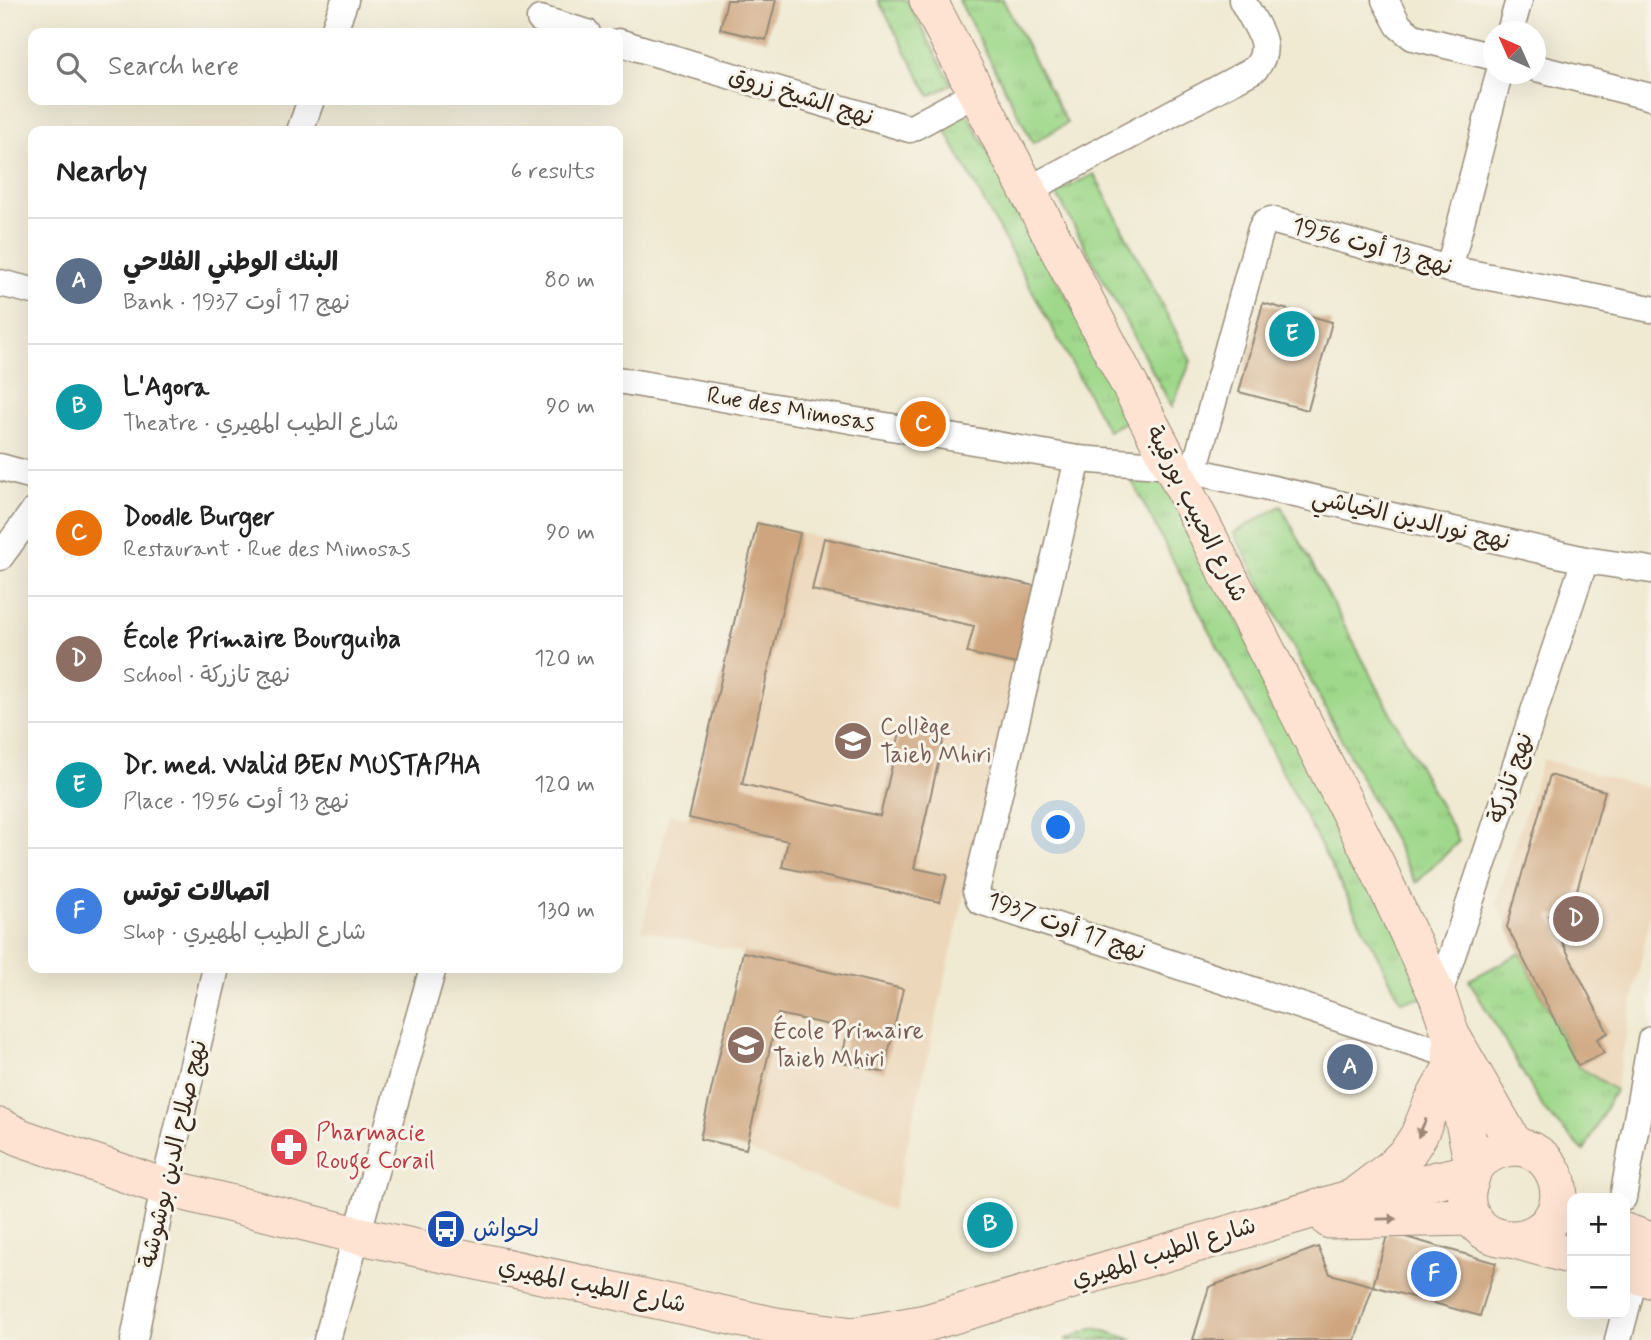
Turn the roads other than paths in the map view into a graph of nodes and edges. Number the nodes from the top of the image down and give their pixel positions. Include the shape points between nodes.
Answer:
1 (345, 0) edge
2 (928, 0) edge
3 (1242, 0) edge
4 (1385, 0) edge
5 (1519, 0) edge
6 (540, 18) edge
7 (1513, 21) edge
8 (335, 28) edge
9 (571, 28) edge
10 (623, 44) edge
11 (1483, 54) edge
12 (1546, 71) edge
13 (1496, 84) edge
14 (978, 92) junction
15 (1651, 97) edge
16 (309, 105) edge
17 (302, 126) edge
18 (1028, 190) junction
19 (1449, 269) junction
20 (0, 283) edge
21 (28, 290) edge
22 (1651, 309) edge
23 (623, 381) edge
24 (1078, 459) junction
25 (0, 467) edge
26 (1183, 469) junction
27 (28, 475) edge
28 (28, 519) edge
29 (0, 557) edge
30 (1585, 560) junction
31 (1651, 570) edge
32 (215, 973) edge
33 (432, 973) edge
34 (1438, 997) junction
35 (1651, 1040) edge
36 (1454, 1052) junction
37 (0, 1127) edge
38 (1515, 1146) junction
39 (1472, 1171) junction
40 (164, 1187) junction
41 (1624, 1193) edge
42 (1566, 1194) edge
43 (1352, 1198) junction
44 (1472, 1217) junction
45 (1270, 1221) junction
46 (1630, 1234) edge
47 (357, 1235) junction
48 (1515, 1240) junction
49 (1651, 1241) edge
50 (1567, 1255) edge
51 (1637, 1275) edge
52 (134, 1340) edge
53 (327, 1340) edge
54 (1618, 1340) edge

1 - 8 street
2 - 14 main road, شارع الحبيب بورقيبة
3 - 18 street via 1265,45 1264,59 1255,69
4 - 11 street via 1399,26 1413,37
5 - 7 street
6 - 9 street
10 - 14 street, نهج الشيخ زروق via 910,129
12 - 15 street
13 - 19 street
14 - 18 main road, شارع الحبيب بورقيبة
16 - 17 street
18 - 26 main road, شارع الحبيب بورقيبة
19 - 22 street, نهج 13 أوت 1956
19 - 26 street, نهج 13 أوت 1956 via 1271,220 1264,223
20 - 21 street
23 - 24 street, Rue des Mimosas
24 - 26 street, Rue des Mimosas
24 - 36 street, نهج 17 أوت 1937 via 977,897
25 - 27 street
26 - 30 street, نهج نورالدين الخياشي
26 - 34 main road, شارع الحبيب بورقيبة
28 - 29 street
30 - 31 street, نهج نورالدين الخياشي
30 - 34 street, نهج تازركة
32 - 40 street, نهج صلاح الدين بوشوشة
33 - 47 street
34 - 36 main road, شارع الحبيب بورقيبة
35 - 41 street
36 - 38 main road
36 - 39 main road
36 -> 43 main road via 1408,1152
37 - 40 main road, شارع الطيب المهيري
38 - 39 main road via 1491,1152
38 - 42 main road via 1536,1153 1552,1168
39 - 43 main road, شارع الطيب المهيري
39 - 44 main road via 1466,1195
40 - 47 main road, شارع الطيب المهيري
40 - 52 street, نهج صلاح الدين بوشوشة
42 - 48 main road via 1542,1230
43 - 45 main road, شارع الطيب المهيري
45 -> 44 main road, شارع الطيب المهيري
44 - 48 main road via 1483,1230
45 - 47 main road, شارع الطيب المهيري via 926,1323 854,1336 776,1326
46 - 49 main road
47 - 53 street
48 - 50 main road
51 - 54 street

